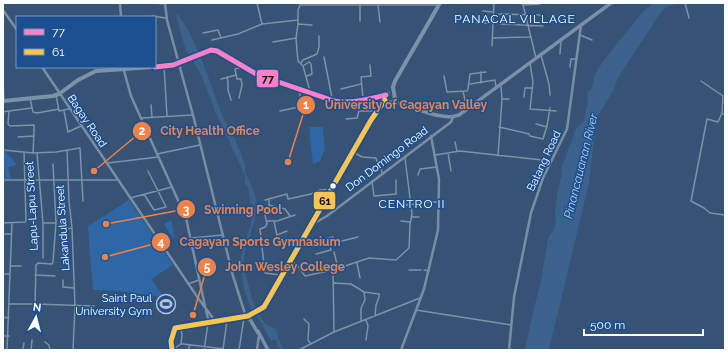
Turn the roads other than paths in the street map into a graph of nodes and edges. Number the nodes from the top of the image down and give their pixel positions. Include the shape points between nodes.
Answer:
1 (120, 3) edge
2 (154, 3) edge
3 (165, 3) edge
4 (257, 3) edge
5 (494, 3) edge
6 (513, 3) edge
7 (611, 3) edge
8 (685, 3) edge
9 (351, 4) edge
10 (440, 4) edge
11 (522, 4) edge
12 (540, 4) dead end
13 (378, 5) junction
14 (360, 6) junction
15 (3, 10) edge
16 (483, 11) dead end
17 (493, 12) junction
18 (4, 14) edge
19 (499, 14) dead end
20 (526, 15) junction
21 (543, 15) dead end
22 (121, 16) edge
23 (156, 17) edge
24 (689, 18) dead end
25 (167, 19) junction
26 (298, 20) junction
27 (360, 21) dead end
28 (380, 22) dead end
29 (476, 23) dead end
30 (493, 23) junction
31 (499, 23) dead end
32 (262, 24) junction
33 (298, 24) junction
34 (312, 25) dead end
35 (582, 25) junction
36 (529, 26) junction
37 (543, 26) dead end
38 (16, 29) edge
39 (203, 33) dead end
40 (580, 34) junction
41 (318, 36) dead end
42 (531, 37) junction
43 (221, 38) junction
44 (296, 38) junction
45 (492, 38) junction
46 (212, 40) dead end
47 (561, 40) junction
48 (592, 40) dead end
49 (273, 42) dead end
50 (492, 46) dead end
51 (560, 54) dead end
52 (541, 55) junction
53 (324, 57) dead end
54 (309, 58) junction
55 (536, 59) junction
56 (577, 59) junction
57 (309, 62) junction
58 (180, 63) junction
59 (530, 63) junction
60 (301, 64) junction
61 (370, 65) dead end
62 (164, 66) junction
63 (303, 66) junction
64 (156, 67) edge
65 (242, 67) junction
66 (570, 67) dead end
67 (43, 68) edge
68 (123, 68) edge
69 (481, 72) junction
70 (486, 72) dead end
71 (236, 75) junction
72 (444, 76) dead end
73 (227, 77) junction
74 (306, 77) junction
75 (222, 79) dead end
76 (395, 81) junction
77 (701, 81) dead end
78 (3, 83) edge
79 (481, 83) junction
80 (361, 84) junction
81 (469, 84) junction
82 (501, 85) junction
83 (532, 88) junction
84 (299, 89) junction
85 (341, 89) dead end
86 (496, 89) junction
87 (463, 91) junction
88 (310, 93) junction
89 (58, 94) junction
90 (550, 95) dead end
91 (394, 96) junction
92 (524, 97) dead end
93 (30, 98) junction
94 (239, 98) dead end
95 (378, 98) junction
96 (387, 99) junction
97 (502, 99) junction
98 (231, 100) dead end
99 (363, 100) junction
100 (510, 100) dead end
101 (3, 101) edge
102 (332, 101) junction
103 (401, 103) junction
104 (151, 105) dead end
105 (303, 106) junction
106 (32, 108) junction
107 (59, 109) junction
108 (70, 109) junction
109 (378, 110) junction
110 (467, 110) junction
111 (550, 110) junction
112 (9, 111) junction
113 (64, 111) junction
114 (280, 111) dead end
115 (556, 111) dead end
116 (3, 112) edge
117 (722, 112) junction
118 (193, 115) junction
119 (305, 115) dead end
120 (725, 115) edge
121 (167, 116) junction
122 (152, 117) junction
123 (453, 117) junction
124 (140, 118) junction
125 (346, 119) dead end
126 (536, 124) dead end
127 (81, 126) junction
128 (499, 127) junction
129 (547, 128) junction
130 (34, 136) junction
131 (431, 136) junction
132 (18, 137) dead end
133 (455, 142) dead end
134 (201, 145) junction
135 (3, 150) edge
136 (67, 150) junction
137 (457, 151) junction
138 (24, 152) junction
139 (353, 152) junction
140 (448, 152) junction
141 (33, 153) junction
142 (37, 153) junction
143 (435, 155) junction
144 (157, 156) junction
145 (405, 156) junction
146 (498, 156) junction
147 (552, 161) junction
148 (53, 164) dead end
149 (106, 164) junction
150 (438, 167) junction
151 (148, 171) dead end
152 (451, 171) dead end
153 (382, 173) junction
154 (114, 174) junction
155 (418, 175) dead end
156 (26, 179) junction
157 (40, 180) junction
158 (54, 180) junction
159 (68, 180) junction
160 (82, 180) junction
161 (110, 180) junction
162 (117, 180) junction
163 (372, 180) junction
164 (396, 180) dead end
165 (3, 181) edge
166 (172, 187) junction
167 (332, 189) junction
168 (158, 191) junction
169 (144, 194) junction
170 (130, 198) junction
171 (269, 199) junction
172 (265, 200) dead end
173 (83, 201) dead end
174 (439, 202) junction
175 (411, 204) junction
176 (269, 205) junction
177 (399, 206) dead end
178 (295, 215) dead end
179 (725, 215) edge
180 (290, 216) junction
181 (412, 217) junction
182 (419, 217) dead end
183 (267, 221) junction
184 (274, 221) junction
185 (401, 221) dead end
186 (410, 222) junction
187 (3, 223) edge
188 (12, 223) junction
189 (43, 223) junction
190 (56, 223) junction
191 (310, 225) junction
192 (72, 228) junction
193 (287, 231) dead end
194 (3, 234) edge
195 (11, 234) junction
196 (223, 235) junction
197 (277, 235) junction
198 (332, 237) dead end
199 (358, 237) dead end
200 (65, 238) dead end
201 (191, 238) junction
202 (328, 238) junction
203 (300, 244) junction
204 (330, 244) junction
205 (279, 246) dead end
206 (334, 252) dead end
207 (316, 254) dead end
208 (43, 258) dead end
209 (290, 261) junction
210 (357, 262) junction
211 (10, 266) junction
212 (21, 266) dead end
213 (338, 268) junction
214 (333, 270) junction
215 (409, 270) dead end
216 (429, 271) junction
217 (3, 274) edge
218 (9, 274) junction
219 (35, 275) junction
220 (280, 275) junction
221 (55, 276) dead end
222 (360, 278) dead end
223 (63, 280) dead end
224 (199, 280) junction
225 (334, 283) junction
226 (188, 284) junction
227 (74, 288) junction
228 (364, 292) junction
229 (421, 297) junction
230 (9, 304) junction
231 (35, 304) junction
232 (75, 306) junction
233 (94, 306) dead end
234 (205, 308) junction
235 (261, 309) junction
236 (416, 310) junction
237 (248, 316) junction
238 (375, 316) junction
239 (3, 317) edge
240 (9, 318) junction
241 (227, 319) junction
242 (304, 319) dead end
243 (366, 320) junction
244 (215, 321) junction
245 (209, 322) junction
246 (361, 322) junction
247 (512, 326) junction
248 (181, 327) junction
249 (334, 332) junction
250 (259, 334) junction
251 (3, 336) edge
252 (9, 336) junction
253 (32, 340) dead end
254 (366, 340) dead end
255 (24, 342) dead end
256 (45, 342) dead end
257 (181, 344) junction
258 (311, 344) junction
259 (190, 345) junction
260 (205, 346) junction
261 (3, 348) edge
262 (7, 349) edge
263 (223, 349) edge
264 (23, 350) edge
265 (31, 350) edge
266 (50, 350) edge
267 (73, 350) edge
268 (172, 350) edge
269 (188, 350) edge
270 (204, 350) edge
271 (234, 350) edge
272 (239, 350) edge
273 (257, 350) edge
274 (268, 350) edge
275 (300, 350) edge
276 (401, 350) edge
277 (509, 350) edge

1 - 22 main road
2 - 3 street
3 - 25 main road
4 - 32 street
5 - 17 street
6 - 11 street
7 - 35 main road
8 - 24 street
9 - 14 street
9 - 26 street via 300,5
10 - 13 street
10 - 76 highway
11 - 12 street
11 - 20 street
13 - 14 street
13 - 28 street
14 - 27 street
15 - 18 main road
16 - 17 street
17 - 30 street
18 - 38 main road
19 - 20 street
20 - 21 street
20 - 36 street
23 - 25 street
25 - 58 main road
26 - 32 street
26 - 33 street
29 - 30 street
30 - 45 street
31 - 36 street
32 - 43 street via 242,33
33 - 34 street
33 - 44 street
35 - 40 main road, Batang Road
35 - 47 main road
36 - 37 street
36 - 42 street
39 - 43 street via 218,30
40 - 48 street
40 - 56 main road, Batang Road
41 - 54 street via 318,52
42 - 45 street
42 - 55 street
43 - 46 street
44 - 49 street
44 - 60 street via 298,61
45 - 50 street
47 - 51 street
47 - 52 main road
52 - 55 main road
52 - 90 street
53 - 102 street
54 - 57 street
54 - 60 street
55 - 59 main road
56 - 66 street via 572,59
56 - 147 main road, Batang Road via 567,129
57 - 63 street
57 - 74 street via 312,74
58 - 62 highway
58 - 65 highway via 214,50
58 - 118 main road
59 - 82 main road
59 - 83 street
60 - 63 street
61 - 80 street via 371,76 361,77
62 - 64 highway
62 - 121 street
63 - 74 street
65 - 71 street via 235,69
65 - 84 highway
67 - 89 main road, Bagay Road
68 - 89 highway via 93,72
68 - 124 main road via 129,92
69 - 70 street
69 - 79 street
69 - 81 street via 470,74
71 - 73 street
71 - 94 street via 242,84
72 - 87 street via 447,92
73 - 75 street
73 - 98 street
74 - 88 street
76 - 91 highway
76 - 96 highway
77 - 117 street via 723,96
78 - 101 street
79 - 81 street
79 - 86 street via 494,80
80 - 85 street
80 - 99 street
81 - 87 street via 468,90
82 - 86 main road
82 - 97 street
83 - 92 street via 525,88
83 - 111 street via 530,108
84 - 88 highway
84 - 105 street
86 - 110 main road
87 - 110 street
88 - 102 highway
89 - 93 highway
89 - 107 street
89 - 108 main road, Bagay Road
91 - 96 highway
91 - 96 highway via 392,93
91 - 103 main road
93 - 101 highway
93 - 106 street
95 - 96 highway
95 - 96 highway
95 - 99 highway
96 - 103 main road
96 - 109 main road
96 - 109 main road
97 - 100 street
97 - 128 street
99 - 102 highway
103 - 123 main road via 444,117
104 - 122 street
105 - 114 street
105 - 119 street
106 - 107 street via 36,113
106 - 112 street
107 - 113 street
108 - 113 street
108 - 127 main road, Bagay Road
109 - 125 street via 359,110 356,118
109 - 139 main road
110 - 123 main road
111 - 115 street
111 - 129 street
112 - 116 street
112 - 130 street via 8,124 34,125
113 - 127 street via 68,132
117 - 120 street
117 - 179 street via 718,122 707,119 691,201 710,213
118 - 121 street
118 - 134 main road
121 - 122 street
122 - 124 street
123 - 131 main road, Don Domingo Road via 451,122
124 - 144 main road
126 - 129 street
127 - 149 main road, Bagay Road
128 - 129 street via 543,139
128 - 146 street
130 - 132 street
130 - 141 street
131 - 143 main road
131 - 145 main road, Don Domingo Road
133 - 137 street
134 - 144 street
134 - 196 main road
135 - 138 street
136 - 142 street
136 - 159 street, Lakandula Street
136 - 160 street via 80,148
137 - 140 street
137 - 146 street
138 - 141 street
138 - 156 street
139 - 153 street via 362,157 376,158
139 - 167 main road
140 - 143 street
140 - 152 street
141 - 142 street
142 - 157 street, Lapu-Lapu Street
143 - 150 main road
144 - 149 street
144 - 166 main road
145 - 153 main road, Don Domingo Road
145 - 175 street
146 - 147 street
147 - 247 main road, Batang Road via 531,213
148 - 158 street
149 - 154 main road, Bagay Road
150 - 155 street via 420,169
150 - 174 main road
151 - 168 street
153 - 163 main road, Don Domingo Road
154 - 161 street
154 - 162 main road, Bagay Road
156 - 157 street
156 - 165 street
156 - 188 street via 26,221
157 - 158 street
157 - 189 street, Lapu-Lapu Street
158 - 159 street
158 - 190 street
159 - 160 street
159 - 192 street, Lakandula Street
160 - 161 street
160 - 173 street
161 - 162 street
162 - 170 main road, Bagay Road
163 - 164 street via 374,196 396,194
163 - 191 main road, Don Domingo Road via 327,216
166 - 168 street
166 - 201 main road via 186,218
167 - 171 street via 288,199 287,194
167 - 191 main road
168 - 169 street
168 - 169 street via 166,207 154,210
169 - 170 street
170 - 226 main road, Bagay Road
171 - 172 street
171 - 176 street
174 - 175 street
174 - 216 main road via 438,230
175 - 177 street
175 - 181 street
176 - 180 street via 285,209
176 - 183 street via 265,215
178 - 180 street
180 - 184 street
181 - 182 street
181 - 186 street
183 - 184 street
183 - 220 street via 266,226 260,229 265,273
184 - 197 street
185 - 186 street
186 - 210 street via 409,248 396,260 372,258
187 - 188 street
188 - 195 street
189 - 190 street
189 - 208 street, Lapu-Lapu Street
190 - 219 street via 53,263 37,264
191 - 203 main road
191 - 220 main road
192 - 200 street via 66,229
192 - 227 street, Lakandula Street
193 - 197 street
194 - 195 street
195 - 211 street
196 - 201 street
196 - 237 main road via 233,276
197 - 205 street
198 - 202 street
199 - 204 street
201 - 224 main road
202 - 203 street
202 - 204 street
203 - 209 main road
204 - 207 street via 331,250
206 - 213 street
209 - 214 street via 297,264 305,276
209 - 235 main road
210 - 213 street
210 - 222 street
211 - 212 street
211 - 218 street
213 - 214 street
214 - 225 street
215 - 216 street
216 - 229 main road
217 - 218 street
218 - 230 street
219 - 221 street
219 - 231 street
220 - 235 main road
223 - 227 street via 63,287
224 - 226 street
224 - 234 main road
225 - 228 street via 353,285
225 - 249 street
226 - 234 main road, Bagay Road
227 - 232 street, Lakandula Street
228 - 238 street via 380,295 376,303
228 - 246 street
229 - 236 main road
229 - 238 street
230 - 231 street
230 - 240 street
231 - 232 street
232 - 233 street
232 - 267 street, Lakandula Street
234 - 244 main road, Bagay Road
234 - 245 main road
235 - 237 main road
236 - 247 street
236 - 276 main road
237 - 241 main road
237 - 250 main road
237 - 272 street
238 - 243 street
239 - 240 street
240 - 252 street
241 - 244 main road
241 - 263 street
242 - 258 street via 309,324 308,340
243 - 246 street
243 - 254 street
244 - 245 main road
245 - 248 main road
245 - 260 street
246 - 249 street
247 - 277 main road, Batang Road
248 - 257 street
248 - 268 main road via 174,329
249 - 258 street
250 - 273 main road
250 - 274 main road
251 - 252 street
252 - 262 street
253 - 265 street
255 - 264 street
256 - 266 street
257 - 259 street
257 - 268 street
258 - 275 street
259 - 260 street
259 - 269 street
260 - 263 street
260 - 270 street
261 - 262 street
263 - 271 street

